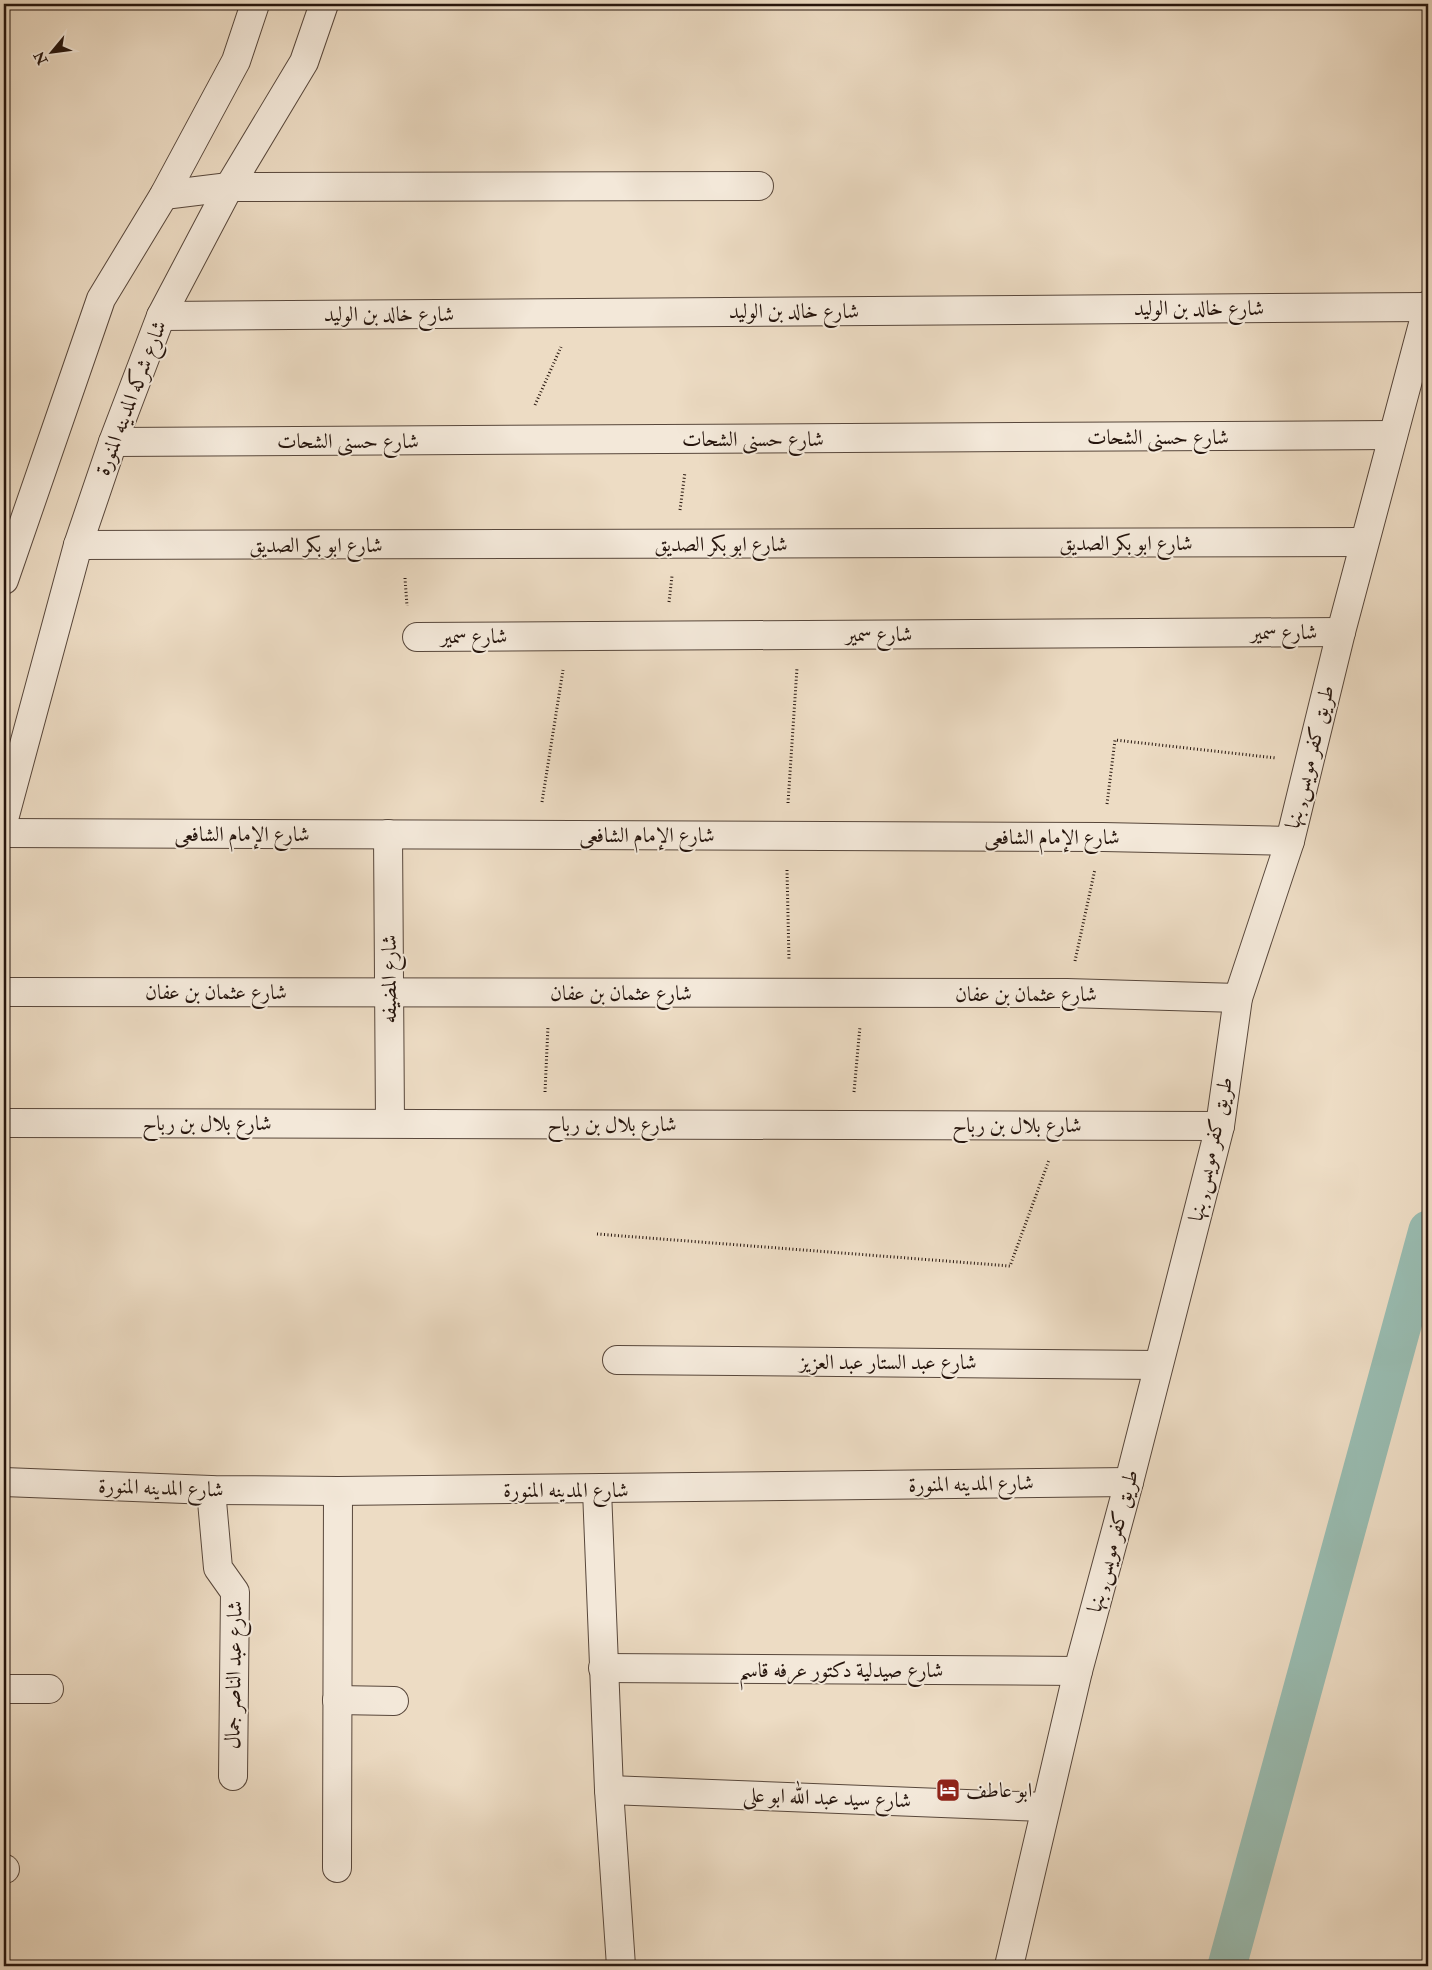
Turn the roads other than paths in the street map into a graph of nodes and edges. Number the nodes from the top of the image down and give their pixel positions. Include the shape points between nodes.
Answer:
1 (255, 4) edge
2 (324, 4) edge
3 (759, 186) dead end
4 (229, 187) junction
5 (164, 195) junction
6 (1428, 306) edge
7 (161, 316) junction
8 (1393, 435) junction
9 (113, 442) junction
10 (1364, 542) junction
11 (78, 545) junction
12 (4, 580) edge
13 (1341, 632) junction
14 (417, 637) road end
15 (4, 819) edge
16 (4, 833) edge
17 (388, 834) junction
18 (1290, 841) junction
19 (4, 992) edge
20 (389, 992) junction
21 (1238, 998) junction
22 (4, 1123) edge
23 (390, 1123) junction
24 (1220, 1126) junction
25 (617, 1360) dead end
26 (1158, 1365) junction
27 (4, 1482) edge
28 (1129, 1482) junction
29 (211, 1490) junction
30 (596, 1490) junction
31 (338, 1491) junction
32 (603, 1668) junction
33 (1078, 1671) junction
34 (4, 1689) edge
35 (49, 1689) dead end
36 (338, 1700) junction
37 (394, 1701) dead end
38 (233, 1776) dead end
39 (608, 1790) junction
40 (1045, 1807) junction
41 (337, 1868) dead end
42 (621, 1966) edge
43 (1009, 1966) edge

1 - 5 street via 236,61
2 - 4 street, شارع شركه المدينه المنورة via 304,62
3 - 4 street
4 - 5 street
4 - 7 street, شارع شركه المدينه المنورة
5 - 12 street via 101,299
6 - 7 street, شارع خالد بن الوليد
6 - 8 street, طريق كفر مويس, بنها
7 - 9 street, شارع شركه المدينه المنورة
8 - 9 street, شارع حسنى الشحات
8 - 10 street, طريق كفر مويس, بنها
9 - 11 street, شارع شركه المدينه المنورة
10 - 11 street, شارع ابو بكر الصديق
10 - 13 street, طريق كفر مويس, بنها
11 - 15 street, شارع شركه المدينه المنورة
13 - 14 street, شارع سمير
13 - 18 street, طريق كفر مويس, بنها
16 - 17 street, شارع الإمام الشافعى
17 - 18 street, شارع الإمام الشافعى via 1103,836
17 - 20 street, شارع المضيفه
18 - 21 street, طريق كفر مويس, بنها
19 - 20 street, شارع عثمان بن عفان
20 - 21 street, شارع عثمان بن عفان via 1067,994
20 - 23 street, شارع المضيفه
21 - 24 street, طريق كفر مويس, بنها
22 - 23 street, شارع بلال بن رباح
23 - 24 street, شارع بلال بن رباح
24 - 26 street, طريق كفر مويس, بنها
25 - 26 street, شارع عبد الستار عبد العزيز
26 - 28 street, طريق كفر مويس, بنها
27 - 29 street, شارع المدينه المنورة
28 - 30 street, شارع المدينه المنورة
28 - 33 street, طريق كفر مويس, بنها
29 - 31 street, شارع المدينه المنورة
29 - 38 street, شارع عبد الناصر جمال via 218,1568 235,1592
30 - 31 street, شارع المدينه المنورة
30 - 32 street
31 - 36 street
32 - 33 street, شارع صيدلية دكتور عرفه قاسم
32 - 39 street
33 - 40 street, طريق كفر مويس, بنها
34 - 35 street
36 - 37 street
36 - 41 street
39 - 40 street, شارع سيد عبد الله ابو على
39 - 42 street
40 - 43 street, طريق كفر مويس, بنها

